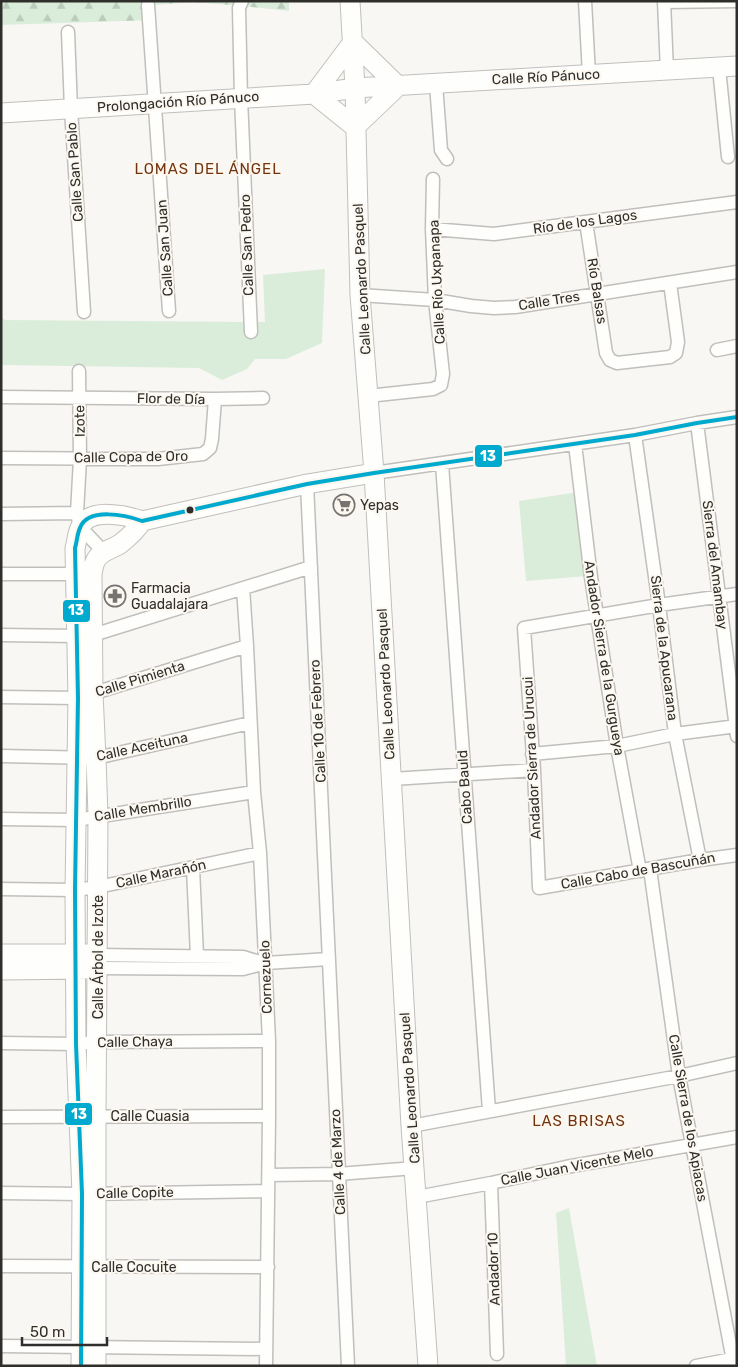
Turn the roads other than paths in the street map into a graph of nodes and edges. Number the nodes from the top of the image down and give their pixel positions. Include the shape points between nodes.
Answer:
1 (242, 1) edge
2 (350, 1) edge
3 (585, 1) edge
4 (737, 1) edge
5 (664, 2) edge
6 (148, 5) dead end
7 (68, 32) dead end
8 (353, 42) junction
9 (728, 67) edge
10 (667, 70) junction
11 (589, 75) junction
12 (436, 84) junction
13 (398, 86) junction
14 (355, 88) junction
15 (314, 94) junction
16 (241, 98) junction
17 (154, 103) junction
18 (71, 108) junction
19 (1, 113) edge
20 (355, 126) junction
21 (728, 157) dead end
22 (447, 159) dead end
23 (433, 179) dead end
24 (737, 202) edge
25 (586, 222) junction
26 (432, 230) junction
27 (737, 272) edge
28 (670, 283) junction
29 (597, 294) junction
30 (360, 295) junction
31 (435, 300) junction
32 (169, 311) dead end
33 (84, 312) dead end
34 (251, 332) dead end
35 (737, 346) edge
36 (717, 350) dead end
37 (79, 371) dead end
38 (368, 396) junction
39 (1, 397) edge
40 (79, 398) junction
41 (264, 398) dead end
42 (215, 400) junction
43 (737, 417) edge
44 (698, 423) junction
45 (635, 435) junction
46 (575, 444) junction
47 (1, 458) edge
48 (80, 459) junction
49 (442, 464) junction
50 (374, 473) junction
51 (307, 484) junction
52 (1, 514) edge
53 (78, 520) junction
54 (142, 521) junction
55 (103, 551) junction
56 (311, 567) junction
57 (1, 574) edge
58 (84, 574) junction
59 (243, 588) junction
60 (737, 594) edge
61 (719, 596) junction
62 (659, 605) junction
63 (598, 615) junction
64 (1, 635) edge
65 (84, 636) junction
66 (248, 646) junction
67 (85, 695) junction
68 (1, 697) edge
69 (250, 724) junction
70 (736, 730) edge
71 (675, 734) junction
72 (617, 746) junction
73 (532, 754) junction
74 (1, 756) edge
75 (77, 757) junction
76 (96, 758) junction
77 (534, 770) junction
78 (464, 775) junction
79 (392, 780) junction
80 (254, 792) junction
81 (98, 816) junction
82 (1, 819) edge
83 (76, 820) junction
84 (260, 853) junction
85 (737, 855) edge
86 (700, 860) junction
87 (193, 868) junction
88 (645, 870) junction
89 (98, 887) junction
90 (540, 888) joint
91 (1, 889) edge
92 (76, 890) junction
93 (1, 954) edge
94 (197, 956) junction
95 (329, 959) junction
96 (76, 962) junction
97 (97, 962) junction
98 (266, 964) junction
99 (1, 970) edge
100 (269, 1041) junction
101 (97, 1042) junction
102 (1, 1043) edge
103 (76, 1044) junction
104 (737, 1063) edge
105 (679, 1076) junction
106 (489, 1111) junction
107 (270, 1116) junction
108 (1, 1117) edge
109 (87, 1117) junction
110 (411, 1126) junction
111 (737, 1137) edge
112 (692, 1144) junction
113 (415, 1168) junction
114 (338, 1174) junction
115 (269, 1175) junction
116 (491, 1183) junction
117 (268, 1192) junction
118 (1, 1193) edge
119 (89, 1194) junction
120 (417, 1197) junction
121 (1, 1266) edge
122 (90, 1267) junction
123 (268, 1267) junction
124 (1, 1346) edge
125 (89, 1347) junction
126 (266, 1349) junction
127 (497, 1354) dead end
128 (735, 1361) edge
129 (81, 1366) edge
130 (96, 1366) edge
131 (266, 1366) edge
132 (348, 1366) edge
133 (428, 1366) edge
134 (696, 1366) edge

1 - 16 street, Calle San Pedro via 239,8
2 - 8 street, Calle Leonardo Pasquel
3 - 11 street
4 - 5 street
5 - 10 street
6 - 17 street, Calle San Juan
7 - 18 street, Calle San Pablo
8 - 13 street
8 - 14 street, Calle Leonardo Pasquel
8 - 15 street
9 - 10 street, Calle Río Pánuco
9 - 21 street
10 - 11 street, Calle Río Pánuco
11 - 12 street, Calle Río Pánuco
12 - 13 street, Calle Río Pánuco
12 - 22 street via 441,150
13 - 14 street, Calle Río Pánuco
13 - 20 street
14 - 15 street, Prolongación Río Pánuco
14 - 20 street, Calle Leonardo Pasquel
15 - 16 street, Prolongación Río Pánuco
15 - 20 street
16 - 17 street, Prolongación Río Pánuco
16 - 34 street, Calle San Pedro
17 - 18 street, Prolongación Río Pánuco
17 - 32 street, Calle San Juan
18 - 19 street, Prolongación Río Pánuco
18 - 33 street, Calle San Pablo
20 - 30 street, Calle Leonardo Pasquel
23 - 26 street, Calle Río Uxpanapa
24 - 25 street, Río de los Lagos
25 - 26 street, Río de los Lagos via 494,234
25 - 29 street, Río Balsas
26 - 31 street, Calle Río Uxpanapa
27 - 28 street, Calle Tres
28 - 29 street, Calle Tres
28 - 29 street, Río Balsas via 678,342 676,352 670,357 617,363 610,360 606,353
29 - 31 street, Calle Tres via 494,308
30 - 31 street, Calle Tres
30 - 38 street, Calle Leonardo Pasquel
31 - 38 street, Calle Río Uxpanapa via 443,374 441,385 433,389
35 - 36 street
37 - 40 street, Izote
38 - 50 street, Calle Leonardo Pasquel
39 - 40 street, Flor de Día
40 - 42 street, Flor de Día
40 - 48 street, Izote
41 - 42 street, Flor de Día
42 - 48 street, Calle Copa de Oro via 210,448 203,454 168,459
43 - 44 street
44 - 45 street
44 - 61 street, Sierra del Amambay
45 - 46 street
45 - 62 street, Sierra de la Apucarana
46 - 49 street
46 - 63 street, Andador Sierra de la Gurgueya
47 - 48 street, Calle Copa de Oro
48 - 53 street, Izote
49 - 50 street
49 - 78 street, Cabo Bauld
50 - 51 street
50 - 79 street, Calle Leonardo Pasquel
51 - 54 street
51 - 56 street, Calle 10 de Febrero
52 - 53 street
53 - 54 street via 105,513
53 - 55 street
53 - 58 street, Calle Árbol de Izote via 76,548
54 - 55 street via 138,529 120,544
55 - 58 street, Calle Árbol de Izote
56 - 59 street
56 - 95 street, Calle 10 de Febrero
57 - 58 street
58 - 65 street, Calle Árbol de Izote
59 - 65 street
59 - 66 street, Cornezuelo
60 - 61 street
61 - 62 street
61 - 70 street, Sierra del Amambay
62 - 63 street
62 - 71 street, Sierra de la Apucarana
63 - 72 street, Andador Sierra de la Gurgueya
63 - 73 street, Andador Sierra de Urucui via 524,628
64 - 65 street
65 - 67 street, Calle Árbol de Izote
66 - 67 street, Calle Pimienta
66 - 69 street, Cornezuelo
67 - 68 street, Calle Pimienta
67 - 75 street, Calle Árbol de Izote
67 - 76 street, Calle Árbol de Izote
69 - 76 street, Calle Aceituna
69 - 80 street, Cornezuelo
70 - 71 street
71 - 72 street
71 - 86 street, Sierra de la Apucarana
72 - 73 street
72 - 88 street, Andador Sierra de la Gurgueya
73 - 77 street, Andador Sierra de Urucui
74 - 75 street, Calle Aceituna
75 - 76 street, Calle Aceituna
75 - 83 street, Calle Árbol de Izote
76 - 81 street, Calle Árbol de Izote
77 - 78 street
77 - 90 street, Andador Sierra de Urucui
78 - 79 street
78 - 106 street, Cabo Bauld
79 - 110 street, Calle Leonardo Pasquel
80 - 81 street, Calle Membrillo
80 - 84 street, Cornezuelo
81 - 83 street, Calle Membrillo
81 - 89 street, Calle Árbol de Izote
82 - 83 street, Calle Membrillo
83 - 92 street, Calle Árbol de Izote
84 - 87 street, Calle Marañón
84 - 98 street, Cornezuelo
85 - 86 street, Calle Cabo de Bascuñán
86 - 88 street, Calle Cabo de Bascuñán
87 - 89 street, Calle Marañón
87 - 94 street
88 - 90 street, Calle Cabo de Bascuñán
88 - 105 street, Calle Sierra de los Apiacas
89 - 92 street, Calle Marañón
89 - 97 street, Calle Árbol de Izote
91 - 92 street, Calle Marañón
92 - 96 street, Calle Árbol de Izote
93 - 96 street
94 - 97 street
94 - 98 street via 243,957
95 - 98 street
95 - 114 street, Calle 4 de Marzo
96 - 97 street
96 - 99 street
96 - 103 street, Calle Árbol de Izote
97 - 98 street via 243,969
97 - 101 street, Calle Árbol de Izote
98 - 100 street, Cornezuelo
100 - 101 street, Calle Chaya
100 - 107 street, Cornezuelo
101 - 103 street, Calle Chaya
101 - 109 street, Calle Árbol de Izote
102 - 103 street, Calle Chaya
103 - 109 street, Calle Árbol de Izote
104 - 105 street
105 - 106 street
105 - 112 street, Calle Sierra de los Apiacas
106 - 110 street
107 - 109 street, Calle Cuasia
107 - 115 street, Cornezuelo
108 - 109 street, Calle Cuasia
109 - 119 street, Calle Árbol de Izote
110 - 113 street, Calle Leonardo Pasquel
111 - 112 street, Calle Juan Vicente Melo
112 - 116 street, Calle Juan Vicente Melo
112 - 128 street, Calle Sierra de los Apiacas
113 - 114 street
113 - 120 street, Calle Leonardo Pasquel
114 - 115 street
114 - 132 street, Calle 4 de Marzo
115 - 117 street, Cornezuelo
116 - 120 street, Calle Juan Vicente Melo
116 - 127 street, Andador 10
117 - 119 street, Calle Copite
117 - 123 street, Cornezuelo
118 - 119 street, Calle Copite
119 - 122 street, Calle Árbol de Izote
120 - 133 street, Calle Leonardo Pasquel
121 - 122 street, Calle Cocuite
122 - 123 street, Calle Cocuite
122 - 125 street, Calle Árbol de Izote
123 - 126 street, Cornezuelo
124 - 125 street
125 - 126 street
125 - 129 street, Calle Árbol de Izote
125 - 130 street, Calle Árbol de Izote
126 - 131 street, Cornezuelo
128 - 134 street

